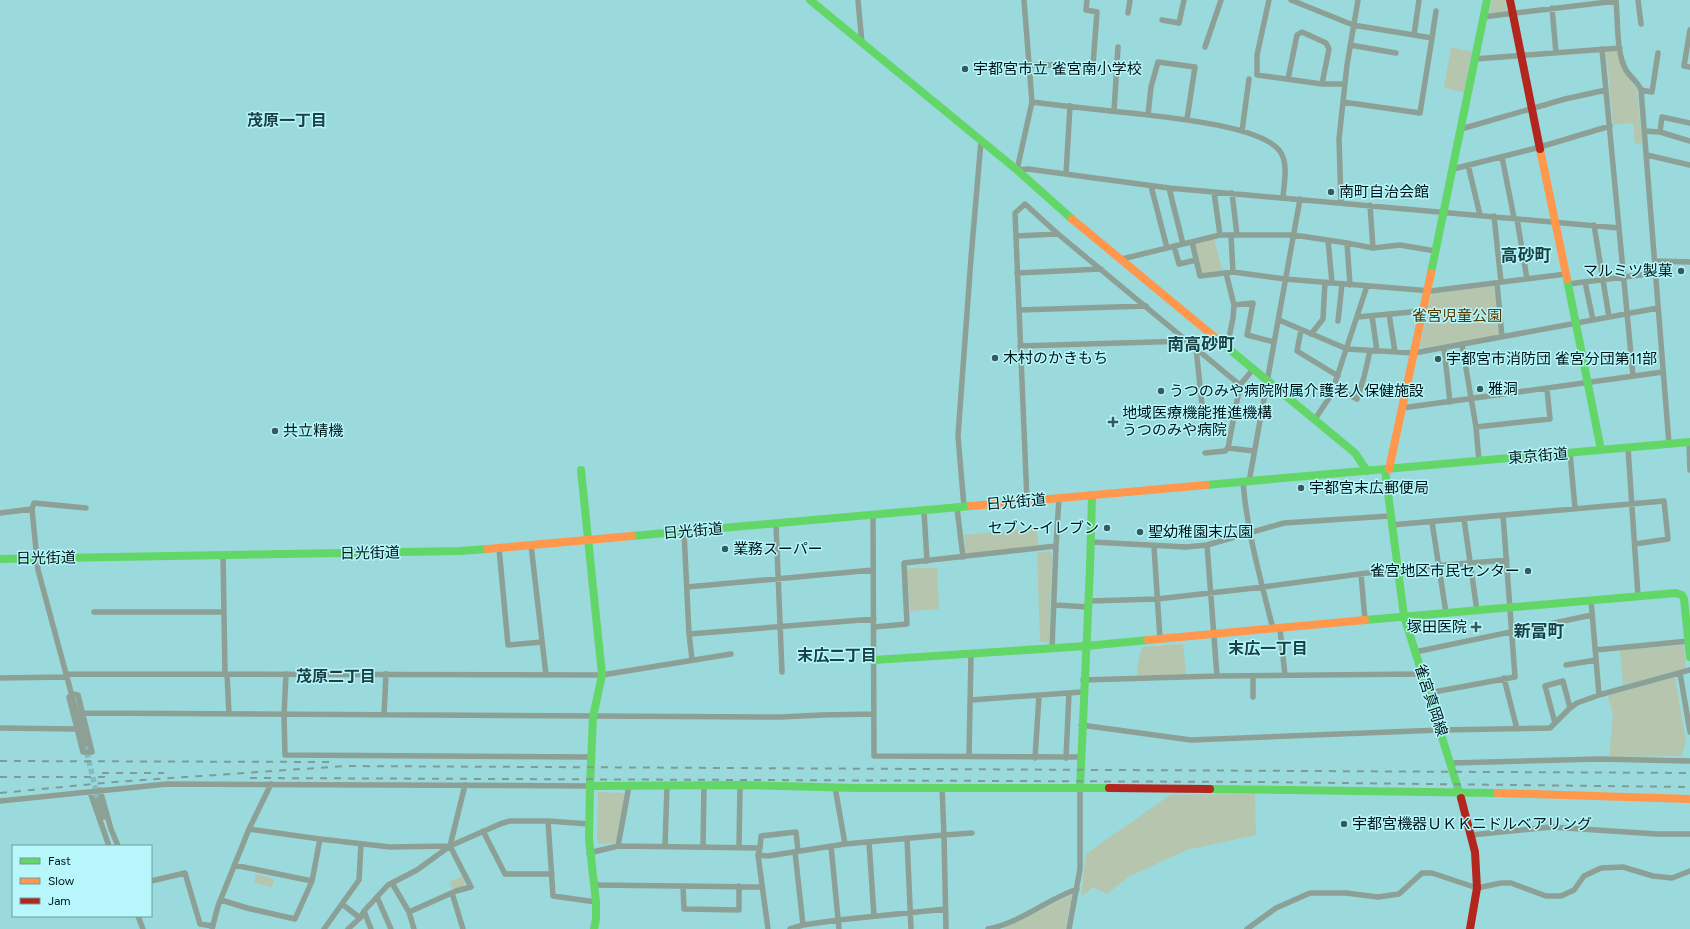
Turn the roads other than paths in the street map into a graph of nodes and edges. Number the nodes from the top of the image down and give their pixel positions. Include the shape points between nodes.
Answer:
1 (810, 0) edge
2 (858, 0) edge
3 (1024, 0) edge
4 (1087, 0) edge
5 (1130, 0) edge
6 (1184, 0) edge
7 (1221, 0) edge
8 (1269, 0) edge
9 (1358, 0) edge
10 (1419, 0) edge
11 (1487, 0) edge
12 (1510, 0) edge
13 (1616, 0) edge
14 (1638, 0) edge
15 (1295, 1) edge
16 (1552, 8) junction
17 (1436, 11) dead end
18 (1512, 12) junction
19 (1128, 13) dead end
20 (1483, 17) junction
21 (1162, 20) dead end
22 (1641, 24) dead end
23 (1353, 25) junction
24 (1690, 30) edge
25 (1414, 35) junction
26 (1432, 38) junction
27 (862, 44) junction
28 (1350, 45) junction
29 (1118, 47) dead end
30 (1205, 47) dead end
31 (1620, 48) junction
32 (1602, 49) junction
33 (1396, 53) dead end
34 (1556, 53) junction
35 (1658, 53) dead end
36 (1521, 56) junction
37 (1475, 59) junction
38 (1028, 64) junction
39 (1690, 67) edge
40 (1249, 79) dead end
41 (1288, 79) junction
42 (1322, 84) junction
43 (1345, 84) junction
44 (1606, 90) junction
45 (1641, 90) junction
46 (1032, 102) junction
47 (1343, 102) junction
48 (1070, 106) junction
49 (1532, 109) junction
50 (1114, 111) junction
51 (1148, 115) junction
52 (1187, 119) junction
53 (1690, 123) edge
54 (1610, 126) junction
55 (1461, 129) junction
56 (1242, 131) junction
57 (1644, 131) junction
58 (1660, 132) junction
59 (981, 141) junction
60 (1690, 141) edge
61 (1540, 147) junction
62 (1647, 155) junction
63 (1502, 157) junction
64 (1468, 165) junction
65 (1690, 165) edge
66 (1453, 169) junction
67 (1017, 170) junction
68 (1066, 174) junction
69 (1150, 186) junction
70 (1169, 188) junction
71 (1214, 192) junction
72 (1232, 193) junction
73 (1283, 197) junction
74 (1300, 199) junction
75 (1341, 203) junction
76 (1370, 205) junction
77 (1443, 212) junction
78 (1480, 215) junction
79 (1494, 216) junction
80 (1515, 218) junction
81 (1555, 222) junction
82 (1594, 225) junction
83 (1619, 228) junction
84 (1058, 234) junction
85 (1220, 235) junction
86 (1234, 235) junction
87 (1294, 235) junction
88 (1016, 236) junction
89 (1328, 240) junction
90 (1192, 242) junction
91 (1347, 243) junction
92 (1183, 244) junction
93 (1174, 246) junction
94 (1167, 248) junction
95 (1373, 248) junction
96 (1435, 251) junction
97 (1122, 259) junction
98 (1196, 260) junction
99 (1655, 261) junction
100 (1690, 262) edge
101 (1101, 269) junction
102 (1233, 272) junction
103 (1017, 273) junction
104 (1226, 273) junction
105 (1656, 273) junction
106 (1566, 274) junction
107 (1624, 277) junction
108 (1286, 279) junction
109 (1527, 279) junction
110 (1602, 280) junction
111 (1585, 282) junction
112 (1328, 283) junction
113 (1499, 283) junction
114 (1342, 284) junction
115 (1568, 284) junction
116 (1350, 285) junction
117 (1367, 286) junction
118 (1427, 290) junction
119 (1234, 305) junction
120 (1146, 306) junction
121 (1658, 308) junction
122 (1019, 310) junction
123 (1423, 311) junction
124 (1390, 314) junction
125 (1628, 314) junction
126 (1372, 316) junction
127 (1357, 317) junction
128 (1610, 317) junction
129 (1279, 320) junction
130 (1593, 320) junction
131 (1338, 321) dead end
132 (1576, 323) junction
133 (1301, 330) junction
134 (1311, 334) junction
135 (1502, 337) junction
136 (1187, 340) junction
137 (1274, 342) junction
138 (1462, 345) junction
139 (1020, 346) junction
140 (1227, 347) junction
141 (1196, 348) junction
142 (1444, 348) junction
143 (1347, 349) junction
144 (1370, 351) junction
145 (1377, 351) junction
146 (1395, 352) junction
147 (1414, 353) junction
148 (1254, 368) junction
149 (1663, 372) junction
150 (1338, 376) junction
151 (1633, 376) junction
152 (1268, 380) junction
153 (1589, 383) junction
154 (1240, 385) junction
155 (1334, 388) junction
156 (1547, 389) junction
157 (1471, 399) junction
158 (1450, 402) junction
159 (1402, 408) junction
160 (1235, 412) junction
161 (1315, 419) junction
162 (1476, 426) junction
163 (1689, 442) edge
164 (1669, 444) junction
165 (1228, 448) junction
166 (1628, 448) junction
167 (1601, 450) junction
168 (1254, 451) junction
169 (1205, 453) dead end
170 (1570, 453) junction
171 (1479, 462) junction
172 (581, 470) dead end
173 (1387, 470) junction
174 (1690, 470) edge
175 (1367, 471) junction
176 (1246, 482) junction
177 (1092, 495) junction
178 (1059, 498) junction
179 (1027, 501) junction
180 (1632, 503) junction
181 (960, 507) junction
182 (86, 508) dead end
183 (1575, 508) junction
184 (32, 509) junction
185 (924, 511) junction
186 (0, 513) edge
187 (1503, 515) junction
188 (873, 516) junction
189 (1390, 516) junction
190 (1464, 519) junction
191 (1432, 522) junction
192 (776, 524) junction
193 (1391, 525) junction
194 (684, 532) junction
195 (1250, 532) junction
196 (589, 540) junction
197 (1092, 542) junction
198 (1635, 544) junction
199 (531, 545) junction
200 (1207, 545) junction
201 (1056, 546) junction
202 (1154, 547) junction
203 (499, 548) junction
204 (223, 554) junction
205 (962, 557) junction
206 (0, 559) edge
207 (37, 559) junction
208 (927, 560) junction
209 (1507, 560) junction
210 (1470, 563) junction
211 (1439, 566) junction
212 (1397, 569) junction
213 (873, 570) junction
214 (1361, 574) junction
215 (779, 578) junction
216 (687, 587) junction
217 (1263, 587) junction
218 (1211, 592) junction
219 (1638, 596) junction
220 (1156, 599) junction
221 (1591, 600) junction
222 (1088, 604) junction
223 (1055, 605) junction
224 (1510, 608) junction
225 (1477, 611) junction
226 (94, 612) dead end
227 (224, 612) junction
228 (1446, 613) junction
229 (1592, 615) junction
230 (1404, 616) junction
231 (874, 619) junction
232 (1365, 620) junction
233 (874, 627) junction
234 (780, 628) junction
235 (1277, 629) junction
236 (1511, 632) junction
237 (689, 634) junction
238 (1213, 635) junction
239 (1689, 636) edge
240 (1160, 639) junction
241 (542, 642) junction
242 (1086, 646) junction
243 (1052, 649) junction
244 (1595, 650) junction
245 (1415, 652) junction
246 (731, 654) dead end
247 (971, 654) junction
248 (1690, 657) edge
249 (692, 659) junction
250 (874, 660) junction
251 (1596, 660) junction
252 (1566, 666) dead end
253 (1690, 670) edge
254 (782, 672) dead end
255 (1680, 673) junction
256 (226, 674) junction
257 (286, 674) junction
258 (386, 674) junction
259 (1422, 674) junction
260 (66, 675) junction
261 (546, 675) junction
262 (602, 675) junction
263 (1217, 676) junction
264 (1253, 676) junction
265 (1285, 676) junction
266 (0, 678) edge
267 (1504, 678) junction
268 (1083, 680) junction
269 (1082, 692) junction
270 (1069, 693) junction
271 (1428, 693) junction
272 (72, 694) junction
273 (1600, 695) junction
274 (1038, 696) junction
275 (1253, 697) dead end
276 (970, 700) junction
277 (1570, 708) junction
278 (83, 713) junction
279 (229, 714) junction
280 (874, 714) junction
281 (284, 715) junction
282 (384, 715) junction
283 (593, 717) junction
284 (1555, 723) junction
285 (1081, 725) junction
286 (0, 728) edge
287 (77, 729) junction
288 (1517, 729) junction
289 (1440, 730) junction
290 (1690, 732) edge
291 (85, 744) tunnel mouth
292 (969, 756) junction
293 (591, 757) junction
294 (1080, 757) junction
295 (1035, 758) junction
296 (1066, 758) junction
297 (1690, 761) edge
298 (1450, 763) junction
299 (271, 784) junction
300 (465, 785) junction
301 (740, 785) junction
302 (590, 786) junction
303 (629, 786) junction
304 (667, 786) junction
305 (704, 786) junction
306 (942, 787) junction
307 (835, 788) junction
308 (1080, 788) junction
309 (100, 790) junction
310 (90, 792) junction
311 (1459, 792) junction
312 (1690, 799) edge
313 (98, 800) tunnel mouth
314 (0, 801) edge
315 (548, 821) junction
316 (589, 824) junction
317 (249, 829) junction
318 (483, 831) junction
319 (972, 833) dead end
320 (1690, 834) edge
321 (944, 835) junction
322 (1471, 835) junction
323 (907, 838) junction
324 (320, 839) junction
325 (869, 842) junction
326 (361, 844) junction
327 (845, 844) junction
328 (109, 845) edge
329 (114, 845) edge
330 (118, 845) edge
331 (450, 846) junction
332 (618, 846) junction
333 (666, 846) junction
334 (703, 846) junction
335 (831, 846) junction
336 (739, 847) junction
337 (760, 848) junction
338 (796, 852) junction
339 (589, 854) junction
340 (758, 855) junction
341 (234, 865) junction
342 (1690, 871) edge
343 (552, 874) junction
344 (152, 881) edge
345 (312, 882) junction
346 (392, 883) junction
347 (594, 885) junction
348 (683, 886) junction
349 (739, 886) junction
350 (762, 887) junction
351 (1477, 888) junction
352 (1077, 889) junction
353 (452, 893) junction
354 (378, 897) junction
355 (220, 900) junction
356 (596, 902) junction
357 (342, 904) junction
358 (946, 909) junction
359 (364, 911) junction
360 (409, 912) junction
361 (910, 912) junction
362 (874, 916) junction
363 (138, 917) edge
364 (360, 918) junction
365 (838, 920) junction
366 (803, 925) junction
367 (212, 928) edge
368 (350, 928) edge
369 (998, 928) edge
370 (143, 929) edge
371 (324, 929) edge
372 (371, 929) edge
373 (391, 929) edge
374 (414, 929) edge
375 (463, 929) edge
376 (594, 929) edge
377 (768, 929) edge
378 (790, 929) edge
379 (839, 929) edge
380 (911, 929) edge
381 (946, 929) edge
382 (988, 929) edge
383 (1069, 929) edge
384 (1247, 929) edge
385 (1470, 929) edge

1 - 27 main road
2 - 27 street
3 - 38 street
4 - 38 street via 1086,10 1097,12 1093,65
5 - 19 street
6 - 21 street via 1179,23
7 - 30 street
8 - 41 street via 1257,55 1256,75
9 - 23 street
10 - 25 street
11 - 20 main road, 雀宮真岡線
12 - 18 main road
13 - 16 street
13 - 31 street
14 - 22 street
15 - 23 street
16 - 18 street
16 - 34 street
17 - 26 street
18 - 20 street
18 - 36 main road
20 - 37 main road, 雀宮真岡線
23 - 25 street
23 - 28 street
24 - 39 street via 1684,66
25 - 26 street
26 - 47 street via 1420,113
27 - 59 main road
28 - 33 street
28 - 43 street
29 - 50 street
31 - 32 street
31 - 45 street via 1627,71
32 - 34 street
32 - 44 street
34 - 36 street
35 - 45 street via 1652,92
36 - 37 street
36 - 49 main road
37 - 55 main road, 雀宮真岡線
38 - 46 street
40 - 56 street
41 - 42 street
41 - 42 street via 1297,35 1302,32 1326,43 1329,49
42 - 43 street
43 - 47 street
44 - 49 street
44 - 54 street
45 - 57 street
46 - 48 street
46 - 67 street
47 - 75 street via 1339,139
48 - 50 street
48 - 68 street
49 - 55 street
49 - 61 main road
50 - 51 street
51 - 52 street
51 - 52 street via 1151,87 1158,62 1195,67
52 - 56 street
53 - 58 street via 1662,117
54 - 61 street
54 - 83 street
55 - 66 main road, 雀宮真岡線
56 - 73 street via 1271,142 1280,150 1285,160
57 - 58 street
57 - 62 street
58 - 60 street
59 - 67 main road
59 - 181 street via 958,436
61 - 63 street
61 - 81 main road
62 - 65 street
62 - 99 street
63 - 64 street
63 - 80 street
64 - 66 street
64 - 78 street
66 - 77 main road, 雀宮真岡線
67 - 68 street
67 - 97 main road
68 - 69 street
69 - 70 street
69 - 94 street
70 - 71 street
70 - 92 street
71 - 72 street
71 - 85 street
72 - 73 street
72 - 86 street
73 - 74 street
74 - 75 street
74 - 87 street
75 - 76 street
76 - 77 street
76 - 95 street
77 - 78 street
77 - 96 main road, 雀宮真岡線
78 - 79 street
79 - 80 street
79 - 113 street
80 - 81 street
80 - 109 street
81 - 82 street
81 - 106 main road
82 - 83 street
82 - 110 street
83 - 107 street
84 - 88 street
84 - 88 street via 1025,204 1015,213
84 - 101 street
85 - 86 street
85 - 90 street
86 - 87 street
86 - 102 street
87 - 89 street
87 - 108 street
88 - 103 street
89 - 91 street
89 - 112 street
90 - 92 street
90 - 98 street
91 - 95 street
91 - 116 street
92 - 93 street
93 - 94 street
93 - 98 street via 1179,264
94 - 97 street
95 - 96 street via 1400,245
96 - 118 main road, 雀宮真岡線
97 - 140 main road
98 - 104 street via 1200,276
99 - 100 street
99 - 105 street
101 - 103 street
101 - 120 street
102 - 104 street
102 - 108 street
103 - 122 street
104 - 119 street
105 - 107 street
105 - 121 street
106 - 109 street
106 - 115 main road
107 - 110 street
107 - 125 street
108 - 112 street
108 - 129 street
109 - 113 street
110 - 111 street
110 - 128 street
111 - 115 street
111 - 130 street
112 - 114 street
112 - 134 street via 1322,319
113 - 118 street
113 - 135 street
114 - 116 street
114 - 131 street
115 - 132 main road
116 - 117 street
117 - 118 street
117 - 127 street
118 - 123 main road, 雀宮真岡線
119 - 137 street via 1253,303 1247,335
119 - 140 street
120 - 122 street
120 - 136 street
121 - 125 street
121 - 149 street
122 - 139 street
123 - 124 street
123 - 147 main road, 雀宮真岡線
124 - 126 street
124 - 146 street
125 - 128 street
125 - 151 street
126 - 127 street
126 - 145 street
127 - 143 street
128 - 130 street
129 - 133 street
129 - 137 street
130 - 132 street
132 - 135 street
132 - 153 main road
133 - 134 street
133 - 150 street via 1297,351
134 - 143 street
135 - 138 street
136 - 139 street
136 - 141 street
137 - 152 street
138 - 142 street
138 - 157 street
139 - 179 street
140 - 148 main road
141 - 154 street
141 - 160 street via 1203,414
142 - 147 street
142 - 158 street
143 - 144 street
143 - 150 street
144 - 145 street
144 - 155 street via 1357,399
145 - 146 street
146 - 147 street
147 - 159 main road, 雀宮真岡線
148 - 152 main road
148 - 154 street
149 - 151 street
149 - 164 street
150 - 155 street
151 - 153 street
152 - 161 main road
152 - 168 street
153 - 156 street
153 - 167 main road
154 - 160 street
155 - 161 street
156 - 157 street
156 - 162 street via 1550,420
157 - 158 street
157 - 162 street
158 - 159 street
159 - 173 main road, 雀宮真岡線
160 - 165 street
161 - 175 main road via 1355,453
162 - 171 street
163 - 164 main road, 東京街道
163 - 174 street
164 - 166 main road, 東京街道
165 - 168 street
165 - 169 street via 1225,451
166 - 167 main road, 東京街道
166 - 180 street
167 - 170 main road, 東京街道
168 - 176 street
170 - 171 main road, 東京街道
170 - 183 street
171 - 173 main road, 東京街道
172 - 196 main road
173 - 175 main road, 日光街道
173 - 189 main road, 雀宮真岡線
175 - 176 main road, 日光街道
176 - 177 main road, 日光街道
176 - 195 street via 1246,512
177 - 178 main road, 日光街道
177 - 197 main road
178 - 179 main road, 日光街道
178 - 201 street
179 - 181 main road, 日光街道
180 - 183 street
180 - 198 street
180 - 198 street via 1664,502 1668,539
181 - 185 main road, 日光街道
181 - 205 street
182 - 184 street via 34,503
183 - 187 street
184 - 186 street
184 - 207 street
185 - 188 main road, 日光街道
185 - 208 street
187 - 190 street
187 - 209 street
188 - 192 main road, 日光街道
188 - 213 street
189 - 193 main road, 雀宮真岡線
189 - 195 street via 1284,523
190 - 191 street
190 - 210 street
191 - 193 street
191 - 211 street
192 - 194 main road, 日光街道
192 - 215 street
193 - 212 main road, 雀宮真岡線
194 - 196 main road, 日光街道
194 - 216 street
195 - 200 street
195 - 217 street
196 - 199 main road, 日光街道
196 - 262 main road
197 - 202 street
197 - 222 main road
198 - 219 street
199 - 203 main road, 日光街道
199 - 241 street
200 - 202 street
200 - 218 street
201 - 205 street
201 - 223 street
202 - 220 street
203 - 204 main road, 日光街道 via 424,552
203 - 241 street via 508,645
204 - 207 main road, 日光街道
204 - 227 street
205 - 208 street
206 - 207 main road, 日光街道
207 - 260 street
208 - 233 street via 904,563 907,624
209 - 210 street
209 - 224 street
210 - 211 street
210 - 225 street
211 - 212 street
211 - 228 street
212 - 214 street
212 - 230 main road, 雀宮真岡線
213 - 215 street
213 - 231 street
214 - 217 street
214 - 232 street
215 - 216 street
215 - 234 street
216 - 237 street
217 - 218 street
217 - 235 street
218 - 220 street
218 - 238 street
219 - 221 main road
219 - 239 main road via 1676,593 1682,595
220 - 222 street
220 - 240 street
221 - 224 main road
221 - 229 street
222 - 223 street
222 - 242 main road
223 - 243 street
224 - 225 main road
224 - 236 street
225 - 228 main road
226 - 227 street
227 - 256 street
228 - 230 main road
229 - 236 street
229 - 244 street
230 - 232 main road
230 - 245 main road, 雀宮真岡線
231 - 233 street
231 - 234 street
232 - 235 main road
233 - 250 street
234 - 237 street
234 - 254 street
235 - 238 main road
235 - 265 street
236 - 245 street
236 - 267 street via 1515,677
237 - 249 street
238 - 240 main road
238 - 263 street
239 - 244 street
239 - 248 main road
240 - 242 main road
241 - 261 street
242 - 243 main road
242 - 268 main road
243 - 247 main road
244 - 251 street
245 - 259 main road, 雀宮真岡線
246 - 249 street
247 - 250 main road
247 - 276 street
249 - 262 street
250 - 280 street
251 - 252 street
251 - 273 street
253 - 255 street
255 - 273 street
255 - 290 street
256 - 257 street
256 - 260 street
256 - 279 street
257 - 258 street
257 - 281 street
258 - 261 street
258 - 282 street
259 - 265 street
259 - 271 main road, 雀宮真岡線
260 - 266 street
260 - 272 street
261 - 262 street
262 - 283 main road
263 - 264 street
263 - 268 street
264 - 265 street
264 - 275 street
267 - 271 street
267 - 288 street
268 - 269 main road
269 - 270 street
269 - 285 main road
270 - 274 street
270 - 296 street
271 - 289 main road, 雀宮真岡線
272 - 278 street via 78,695
272 - 287 street via 69,697
272 - 291 street
273 - 277 street
274 - 276 street
274 - 295 street
276 - 292 street
277 - 284 street
277 - 284 street via 1563,681 1545,686
278 - 279 street
278 - 287 street via 92,752 83,752
279 - 281 street
280 - 283 street via 781,717
280 - 292 street via 874,756
281 - 282 street
281 - 293 street via 285,755
282 - 283 street
283 - 293 main road
284 - 288 street via 1550,728
285 - 289 street via 1191,740
285 - 294 main road
286 - 287 street
288 - 289 street
289 - 298 main road, 雀宮真岡線
292 - 295 street
293 - 302 main road
294 - 296 street
294 - 308 main road
295 - 296 street
297 - 298 street via 1598,759
298 - 311 main road, 雀宮真岡線
299 - 300 street
299 - 309 street via 166,784
299 - 317 street
300 - 302 street
300 - 331 street
301 - 305 main road
301 - 307 main road
301 - 336 street
302 - 303 main road
302 - 316 main road
303 - 304 main road
303 - 332 street
304 - 305 main road
304 - 333 street
305 - 334 street
306 - 307 main road
306 - 308 main road
306 - 321 street
307 - 327 street
308 - 311 main road
308 - 352 street via 1080,869
309 - 310 street
309 - 330 street
310 - 314 street
310 - 328 street
311 - 312 main road
311 - 322 main road, 雀宮真岡線
313 - 329 street
315 - 316 street
315 - 318 street via 510,821
315 - 343 street
316 - 339 main road
317 - 324 street
317 - 341 street
318 - 331 street
318 - 343 street via 505,874
319 - 321 street
320 - 322 street via 1551,827
321 - 323 street
321 - 358 street
322 - 351 main road, 雀宮真岡線
323 - 325 street
323 - 361 street
324 - 326 street
324 - 345 street
325 - 327 street
325 - 362 street
326 - 331 street via 390,847
326 - 357 street via 359,880
327 - 335 street
331 - 346 street via 417,870
331 - 353 street via 471,887
332 - 333 street
332 - 339 street
333 - 334 street
334 - 336 street
335 - 338 street
335 - 365 street
336 - 337 street
337 - 338 street via 760,836 796,832
337 - 340 street
338 - 340 street
338 - 366 street
339 - 347 main road
340 - 350 street
341 - 345 street
341 - 355 street
342 - 351 street via 1672,878 1653,876 1623,866 1600,868 1584,876 1574,890 1561,896 1546,896 1511,883
343 - 356 street via 553,896
344 - 367 street via 185,873 200,924
345 - 355 street via 295,919
346 - 354 street
346 - 360 street
347 - 348 street
347 - 356 main road
348 - 349 street
348 - 349 street via 684,909 739,910
349 - 350 street
350 - 377 street
351 - 384 street via 1432,873 1422,873 1400,894 1378,897 1346,893 1310,893 1276,908
351 - 385 main road, 雀宮真岡線
352 - 369 street
352 - 383 street
353 - 360 street
353 - 375 street
354 - 359 street
354 - 373 street
355 - 367 street
356 - 376 main road
357 - 364 street
357 - 371 street
358 - 361 street
358 - 381 street
359 - 364 street
359 - 372 street
360 - 374 street
361 - 362 street
361 - 380 street
362 - 365 street
363 - 370 street
364 - 368 street
365 - 366 street
365 - 379 street
366 - 378 street
369 - 382 street

